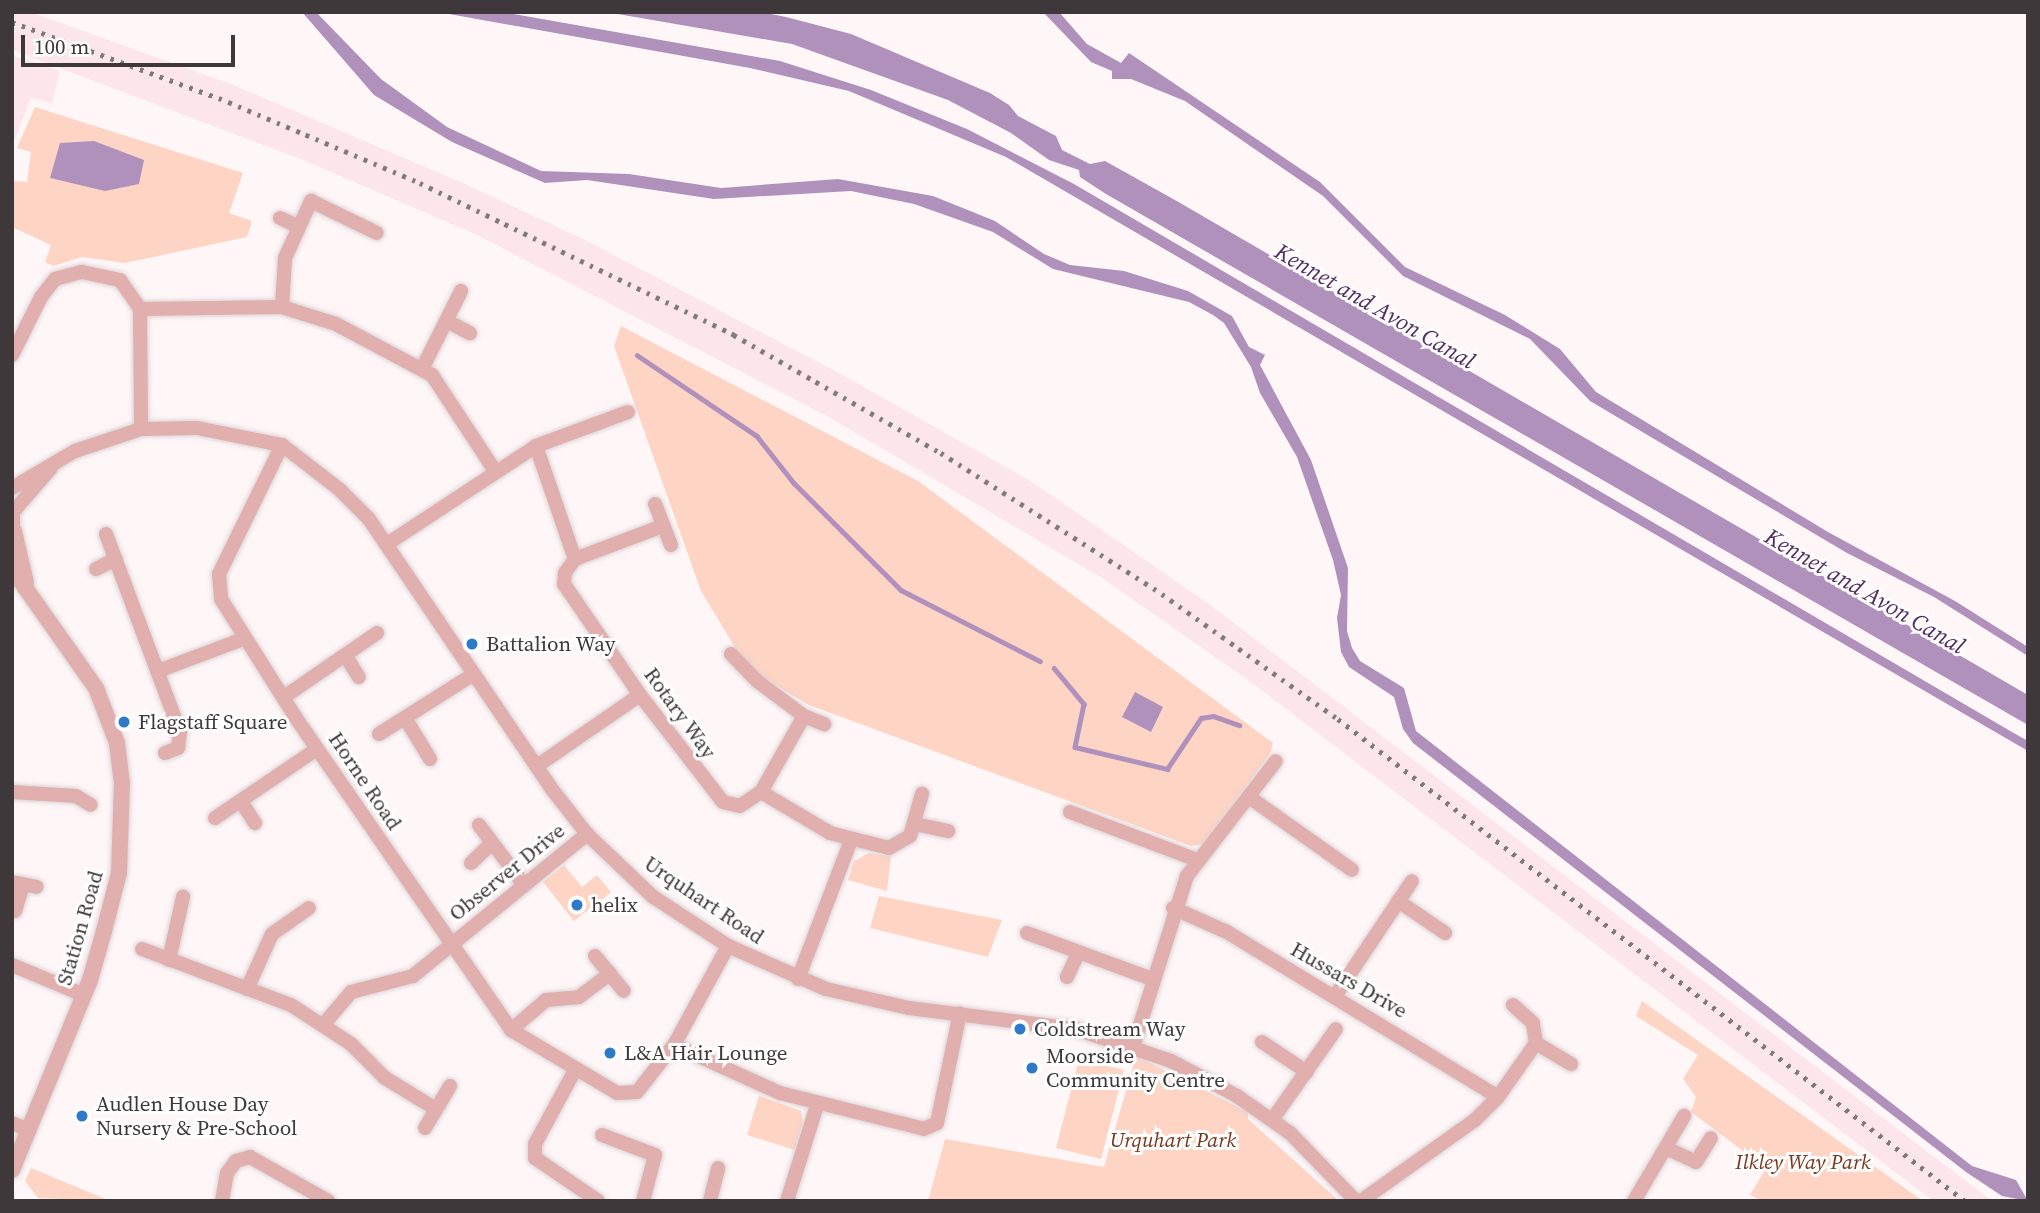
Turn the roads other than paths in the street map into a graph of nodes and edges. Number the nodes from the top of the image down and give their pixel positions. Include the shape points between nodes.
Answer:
1 (280, 218) dead end
2 (299, 227) junction
3 (377, 233) dead end
4 (461, 291) dead end
5 (282, 307) junction
6 (140, 309) junction
7 (447, 321) junction
8 (470, 333) dead end
9 (12, 355) edge
10 (423, 367) junction
11 (628, 412) dead end
12 (141, 429) junction
13 (282, 446) junction
14 (536, 446) junction
15 (57, 461) junction
16 (495, 471) junction
17 (12, 488) edge
18 (655, 505) dead end
19 (13, 512) edge
20 (663, 526) junction
21 (13, 533) edge
22 (106, 534) dead end
23 (387, 544) junction
24 (671, 545) dead end
25 (116, 559) junction
26 (575, 559) junction
27 (12, 569) edge
28 (96, 569) dead end
29 (26, 583) junction
30 (377, 633) dead end
31 (243, 639) junction
32 (731, 653) dead end
33 (345, 655) junction
34 (158, 671) junction
35 (474, 674) junction
36 (359, 677) dead end
37 (640, 695) junction
38 (284, 697) junction
39 (804, 716) junction
40 (404, 718) junction
41 (824, 724) dead end
42 (379, 734) dead end
43 (317, 749) junction
44 (165, 753) dead end
45 (430, 759) dead end
46 (1276, 761) dead end
47 (537, 766) junction
48 (12, 792) edge
49 (761, 792) junction
50 (922, 794) dead end
51 (1249, 797) junction
52 (242, 803) junction
53 (91, 805) dead end
54 (1070, 812) dead end
55 (215, 818) dead end
56 (255, 823) dead end
57 (915, 824) junction
58 (479, 825) dead end
59 (948, 831) dead end
60 (587, 834) junction
61 (851, 840) junction
62 (492, 843) junction
63 (1197, 860) junction
64 (471, 863) dead end
65 (1352, 870) dead end
66 (1412, 881) dead end
67 (24, 885) edge
68 (524, 885) junction
69 (183, 897) dead end
70 (1398, 901) junction
71 (309, 908) dead end
72 (1173, 908) junction
73 (15, 911) dead end
74 (1027, 933) dead end
75 (1445, 933) dead end
76 (453, 944) junction
77 (728, 946) junction
78 (142, 949) dead end
79 (1078, 953) junction
80 (595, 956) dead end
81 (169, 960) junction
82 (12, 965) edge
83 (610, 974) junction
84 (1068, 977) dead end
85 (797, 979) junction
86 (1153, 979) junction
87 (247, 989) junction
88 (624, 991) dead end
89 (84, 995) junction
90 (1335, 996) junction
91 (1513, 1005) dead end
92 (960, 1013) junction
93 (324, 1024) junction
94 (1336, 1029) dead end
95 (511, 1030) junction
96 (1262, 1042) dead end
97 (1536, 1043) junction
98 (674, 1045) junction
99 (1133, 1047) junction
100 (1571, 1064) dead end
101 (575, 1070) junction
102 (1307, 1072) junction
103 (450, 1086) dead end
104 (1498, 1097) junction
105 (817, 1105) junction
106 (436, 1110) junction
107 (1684, 1116) dead end
108 (1272, 1120) junction
109 (20, 1126) edge
110 (425, 1128) dead end
111 (601, 1135) dead end
112 (1711, 1138) dead end
113 (1666, 1148) junction
114 (718, 1168) dead end
115 (12, 1170) edge
116 (222, 1201) edge
117 (328, 1201) edge
118 (598, 1201) edge
119 (643, 1201) edge
120 (710, 1201) edge
121 (787, 1201) edge
122 (1358, 1201) edge
123 (1633, 1201) edge

1 - 2 street
2 - 3 street via 312,201
2 - 5 street via 285,258
4 - 7 street
5 - 6 street
5 - 10 street via 319,316
6 - 9 street via 120,280 82,272 63,274 41,297
6 - 12 street
7 - 8 street
7 - 10 street
10 - 16 street
11 - 14 street
12 - 13 street, Urquhart Road via 197,428
12 - 15 street, Urquhart Road via 95,442
13 - 23 street, Urquhart Road via 339,489
13 - 31 street, Horne Road via 219,574 221,599
14 - 16 street
14 - 26 street
15 - 17 street, Urquhart Road
15 - 19 street, Urquhart Road
16 - 23 street
18 - 20 street
19 - 21 street, Station Road
20 - 24 street
20 - 26 street
21 - 29 street, Station Road
22 - 25 street
23 - 35 street, Urquhart Road
25 - 28 street
25 - 34 street
26 - 37 street, Rotary Way via 565,573 564,584
27 - 29 street, Station Road
29 - 89 street, Station Road via 96,688 113,729 120,764 119,873
30 - 33 street
31 - 34 street
31 - 38 street, Horne Road
32 - 39 street
33 - 36 street
33 - 38 street
34 - 44 street via 181,738 178,748
35 - 40 street
35 - 47 street, Urquhart Road
37 - 47 street
37 - 49 street, Rotary Way via 723,802 740,806
38 - 43 street, Horne Road
39 - 41 street
39 - 49 street
40 - 42 street
40 - 45 street
43 - 52 street
43 - 76 street, Horne Road
46 - 51 street
47 - 60 street, Urquhart Road
48 - 53 street via 79,790
49 - 61 street via 809,822
50 - 57 street
51 - 63 street via 1209,851
51 - 65 street
52 - 55 street
52 - 56 street
54 - 63 street
57 - 59 street
57 - 61 street via 906,840 889,848
58 - 62 street
60 - 68 street, Observer Drive
60 - 77 street, Urquhart Road via 652,896
61 - 85 street
62 - 64 street
62 - 68 street
63 - 72 street
66 - 70 street
67 - 73 street
68 - 76 street, Observer Drive
69 - 81 street
70 - 75 street
70 - 90 street
71 - 87 street via 272,934
72 - 86 street
72 - 90 street, Hussars Drive via 1227,932
74 - 79 street
76 - 93 street, Observer Drive via 413,976 351,992
76 - 95 street, Horne Road
77 - 85 street, Urquhart Road
77 - 98 street
78 - 81 street
79 - 84 street
79 - 86 street
80 - 83 street
81 - 87 street
82 - 89 street
83 - 88 street
83 - 95 street via 579,997 545,1000
85 - 92 street, Urquhart Road via 863,999
86 - 99 street
87 - 93 street via 291,1005
89 - 109 street, Station Road
90 - 104 street, Hussars Drive
91 - 97 street via 1533,1023
92 - 99 street, Urquhart Road via 1076,1029
92 - 105 street via 947,1087 937,1123 930,1128
93 - 106 street via 379,1073
94 - 102 street
95 - 101 street, Horne Road
96 - 102 street
97 - 100 street
97 - 104 street
98 - 101 street, Horne Road via 645,1087 628,1094
98 - 105 street via 743,1080
99 - 108 street, Urquhart Road via 1194,1071
101 - 118 street via 535,1144 535,1158
102 - 108 street
103 - 106 street
104 - 122 street via 1475,1120
105 - 121 street
106 - 110 street
107 - 113 street
108 - 122 street, Urquhart Road
109 - 115 street, Station Road
111 - 119 street via 655,1155
112 - 113 street via 1696,1162
113 - 123 street
114 - 120 street
116 - 117 street via 232,1166 250,1157

